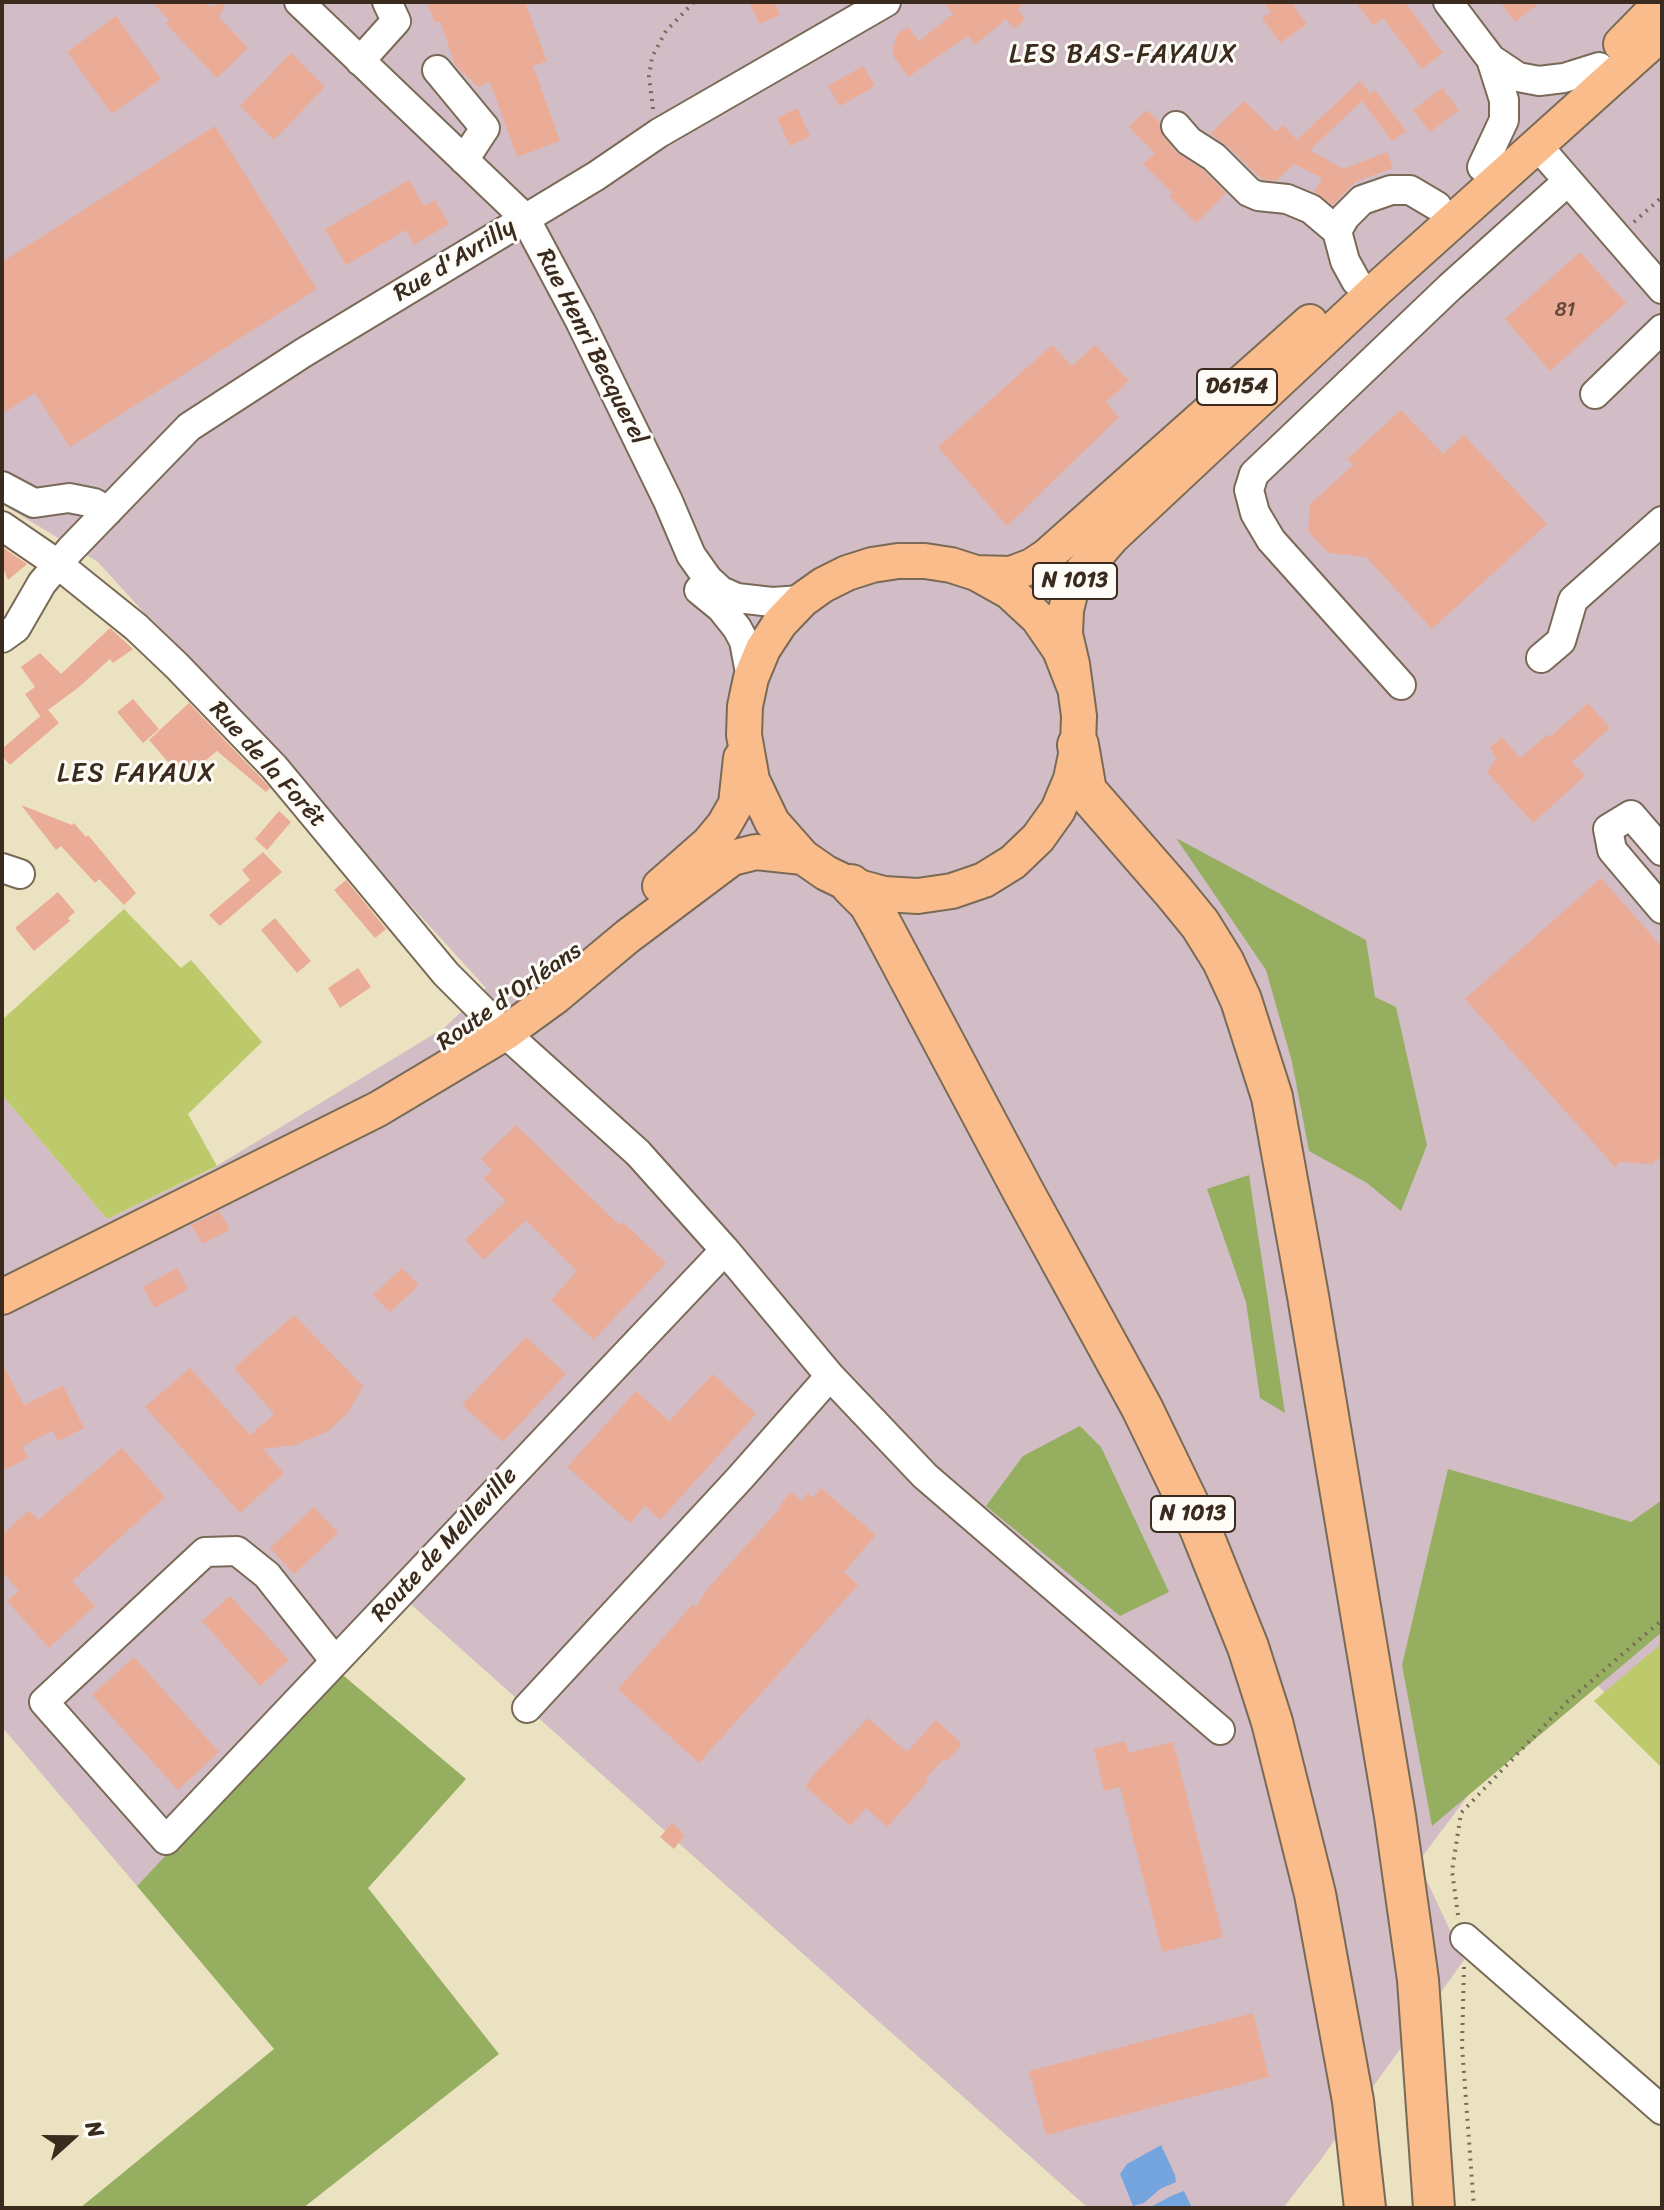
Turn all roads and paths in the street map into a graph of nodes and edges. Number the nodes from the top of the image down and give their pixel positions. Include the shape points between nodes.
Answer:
1 (299, 2) edge
2 (387, 2) edge
3 (694, 2) edge
4 (886, 2) edge
5 (1448, 2) edge
6 (1662, 2) edge
7 (1662, 33) edge
8 (1491, 59) junction
9 (360, 61) junction
10 (1599, 67) junction
11 (437, 70) dead end
12 (1176, 126) dead end
13 (659, 133) junction
14 (1537, 145) junction
15 (464, 160) junction
16 (1482, 167) junction
17 (1568, 181) junction
18 (1662, 197) edge
19 (1437, 206) junction
20 (525, 218) junction
21 (1616, 227) junction
22 (1337, 231) junction
23 (1356, 281) junction
24 (1662, 289) edge
25 (1662, 329) edge
26 (1595, 394) dead end
27 (2, 486) edge
28 (668, 501) junction
29 (1149, 503) joint
30 (108, 511) junction
31 (1662, 521) edge
32 (2, 526) edge
33 (59, 565) junction
34 (976, 573) junction
35 (802, 600) junction
36 (2, 638) edge
37 (1541, 658) dead end
38 (751, 678) junction
39 (1401, 685) dead end
40 (1074, 686) junction
41 (744, 735) junction
42 (1078, 745) junction
43 (1662, 851) edge
44 (803, 857) junction
45 (851, 885) junction
46 (1662, 909) edge
47 (496, 1024) junction
48 (725, 1250) junction
49 (2, 1297) edge
50 (830, 1376) junction
51 (1662, 1620) edge
52 (335, 1661) junction
53 (527, 1708) dead end
54 (1220, 1730) dead end
55 (1465, 1938) junction
56 (1662, 2110) edge
57 (1365, 2208) edge
58 (1434, 2208) edge
59 (1474, 2208) edge

1 - 9 street, Rue Henri Becquerel
2 - 9 street via 396,21
3 - 13 path via 666,31 652,57 649,76
4 - 13 street, Rue d'Avrilly
5 - 8 street
6 - 10 main road, D6154
7 - 14 main road, D6154
8 - 10 street via 1518,77 1539,81
8 - 16 street via 1504,100 1504,120
9 - 15 street, Rue Henri Becquerel
10 - 16 main road, D6154
11 - 15 street via 485,128
12 - 22 street via 1249,192 1311,209
13 - 20 street, Rue d'Avrilly
14 - 17 street
14 - 29 main road, D6154
15 - 20 street, Rue Henri Becquerel
16 - 19 main road, D6154
17 - 21 street
17 - 39 street via 1254,474 1249,490 1271,540
18 - 21 path
19 - 22 street via 1410,190 1391,190 1362,200
19 - 23 main road, D6154
20 - 28 street, Rue Henri Becquerel
20 - 30 street, Rue d'Avrilly via 189,427
21 - 24 street
22 - 23 street
23 - 34 main road, D6154 via 1047,556 1011,574
25 - 26 street
27 - 30 street via 34,503 69,498
28 - 35 street, Rue Henri Becquerel via 691,555 721,591 752,600
28 - 38 street via 668,522 686,574 737,628
29 - 40 main road, N 1013 via 1094,555 1072,586 1065,634
30 - 33 street, Rue d'Avrilly
31 - 37 street via 1573,600 1561,641
32 - 33 street, Rue de la Forêt
33 - 36 street, Rue d'Avrilly via 16,628
33 - 47 street, Rue de la Forêt via 157,646 274,767 446,974
34 - 35 main road, D6154 via 925,561 872,565 823,585
34 - 40 main road, D6154 via 1010,592 1038,618 1060,650
35 - 38 main road via 772,636
38 - 41 main road
40 - 42 main road
41 - 44 main road via 752,780 772,822
41 - 47 main road, Route d'Orléans via 736,804 709,843
42 - 45 main road via 1058,810 1013,862 984,880 929,894 884,894
42 - 58 highway via 1086,791 1200,924 1223,961 1272,1097 1395,1816 1418,1980
43 - 46 street via 1631,815 1608,829 1612,850
44 - 45 main road
44 - 47 main road, Route d'Orléans via 756,852 732,858 556,996
45 - 57 highway, N 1013 via 881,924 1142,1408 1200,1528 1248,1647 1315,1894 1353,2101
47 - 48 street, Rue de la Forêt via 638,1153
47 - 49 main road, Route d'Orléans via 378,1109
48 - 50 street, Rue de la Forêt
48 - 52 street, Route de Melleville
50 - 53 street
50 - 54 street, Rue de la Forêt via 925,1476
51 - 55 path via 1567,1702 1461,1813 1452,1871 1458,1923
52 - 52 street, Route de Melleville via 166,1840 44,1702 205,1552 237,1551 267,1575
55 - 56 street
55 - 59 path via 1462,2046

